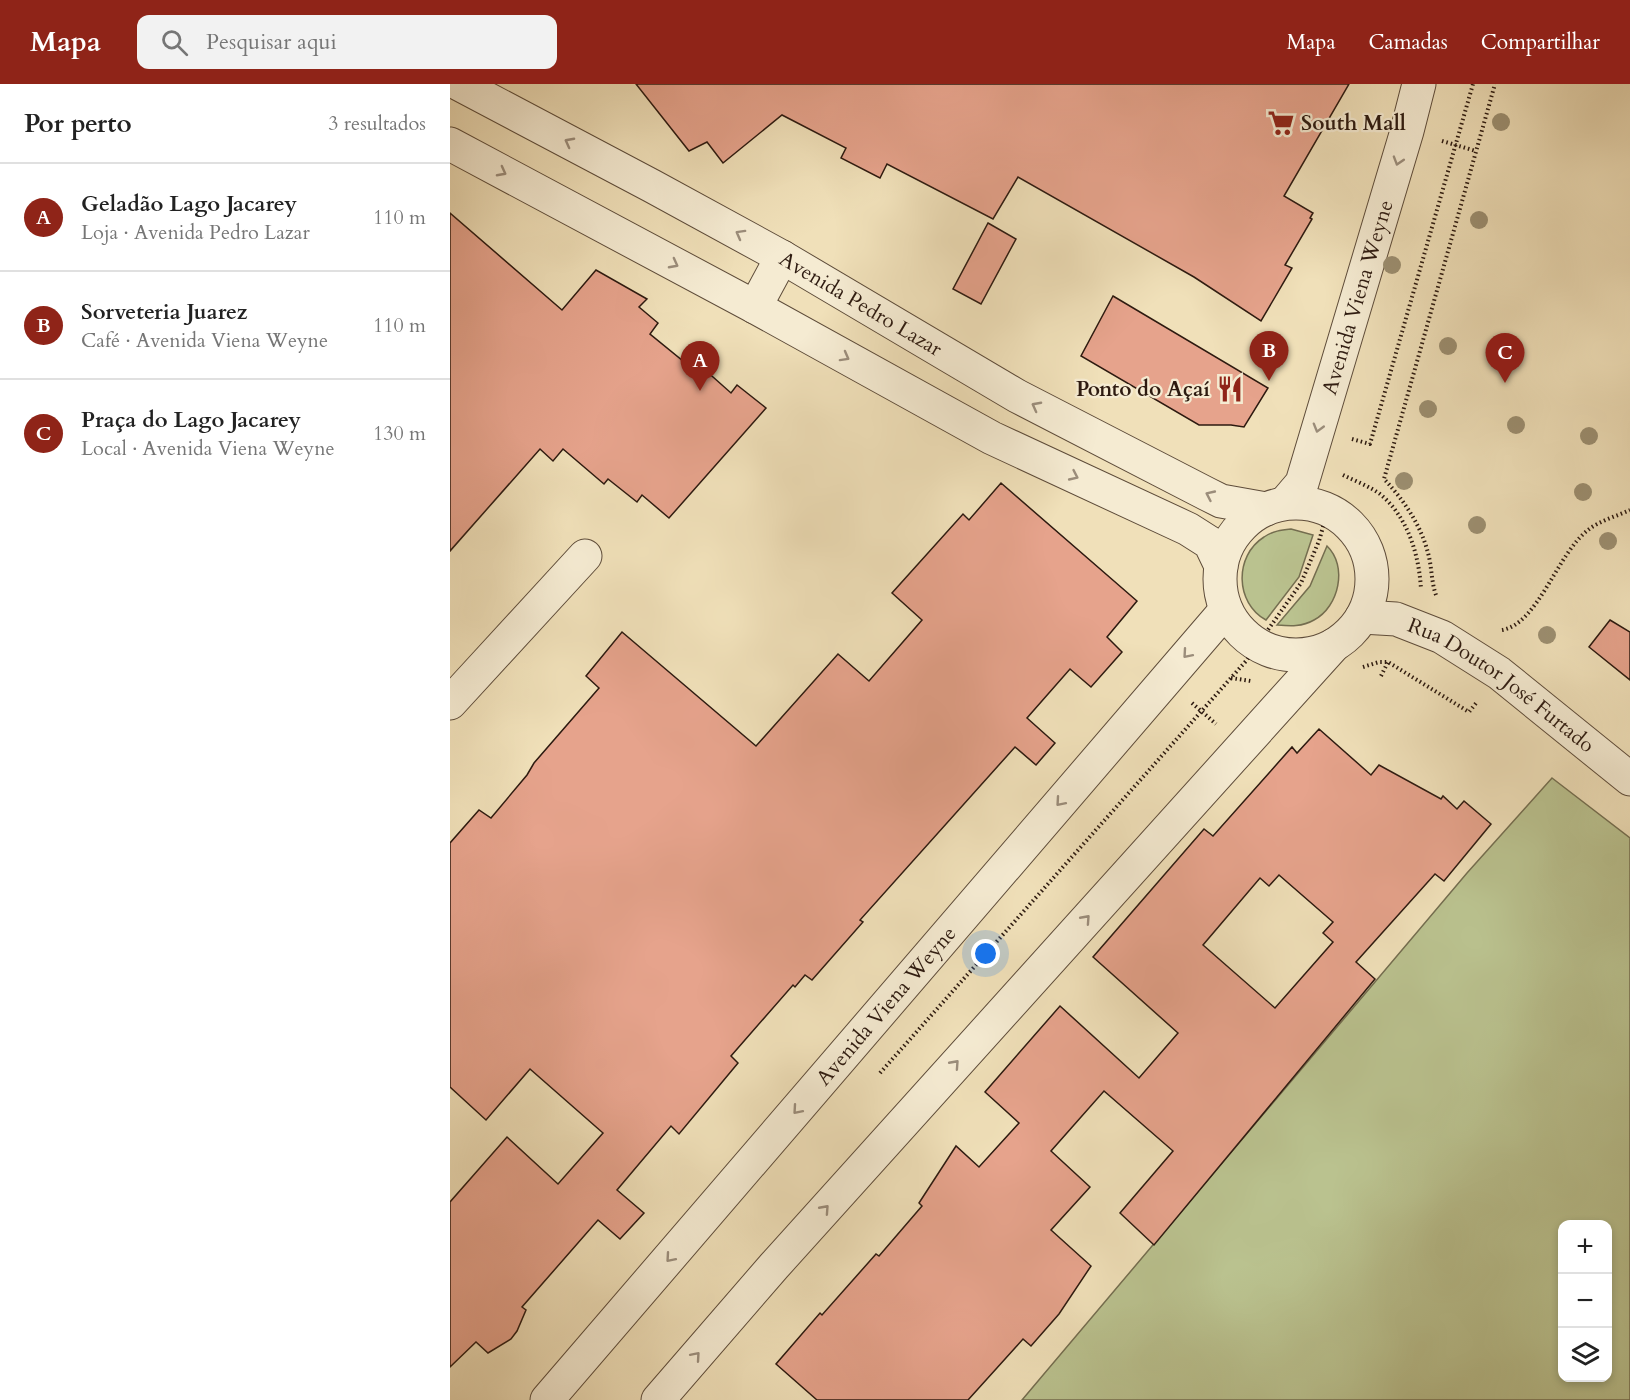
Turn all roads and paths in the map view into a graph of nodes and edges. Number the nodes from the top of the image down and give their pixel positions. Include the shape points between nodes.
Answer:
1 (459, 84) edge
2 (1419, 84) edge
3 (1473, 84) edge
4 (1495, 84) edge
5 (1438, 140) dead end
6 (450, 144) edge
7 (1456, 145) junction
8 (1476, 151) junction
9 (782, 257) junction
10 (755, 307) junction
11 (1347, 449) dead end
12 (1341, 467) dead end
13 (1339, 474) junction
14 (1337, 482) dead end
15 (1276, 506) junction
16 (1630, 510) edge
17 (1319, 541) dead end
18 (585, 556) dead end
19 (1221, 566) junction
20 (1421, 595) dead end
21 (1444, 603) dead end
22 (1226, 610) junction
23 (1362, 617) junction
24 (1496, 628) dead end
25 (1334, 645) junction
26 (1257, 646) junction
27 (1356, 670) dead end
28 (1499, 673) junction
29 (450, 702) edge
30 (1630, 779) edge
31 (878, 1075) dead end
32 (547, 1400) edge
33 (658, 1400) edge

9 -> 1 street, Avenida Pedro Lazar
2 -> 15 street, Avenida Viena Weyne via 1302,483
3 - 7 path
4 - 8 path
5 - 7 path
6 -> 10 street
7 - 8 path
7 - 11 path via 1370,444 1350,438
8 - 21 path via 1384,479 1402,498 1416,524 1428,553 1431,582
9 - 10 street
15 -> 9 street, Avenida Pedro Lazar via 1221,501 1017,396
10 -> 19 street via 992,438 1188,529 1210,543
12 - 13 path
13 - 14 path
13 - 20 path via 1379,494 1401,519 1416,554
15 - 19 street via 1254,515 1239,527
15 - 23 street via 1313,504 1328,509 1347,521 1360,537 1369,556 1372,577
16 - 24 path via 1589,529 1572,546 1535,607 1520,623 1504,631
17 - 26 path via 1301,583
18 - 29 street
19 - 22 street via 1219,578
22 - 26 street via 1237,628
22 -> 32 street, Avenida Viena Weyne
23 - 25 street
23 - 28 street, Rua Doutor José Furtado via 1396,619 1419,627
25 - 26 street via 1294,656
33 -> 25 street
26 - 31 path
27 - 28 path via 1388,662 1469,712
28 - 30 street, Rua Doutor José Furtado

